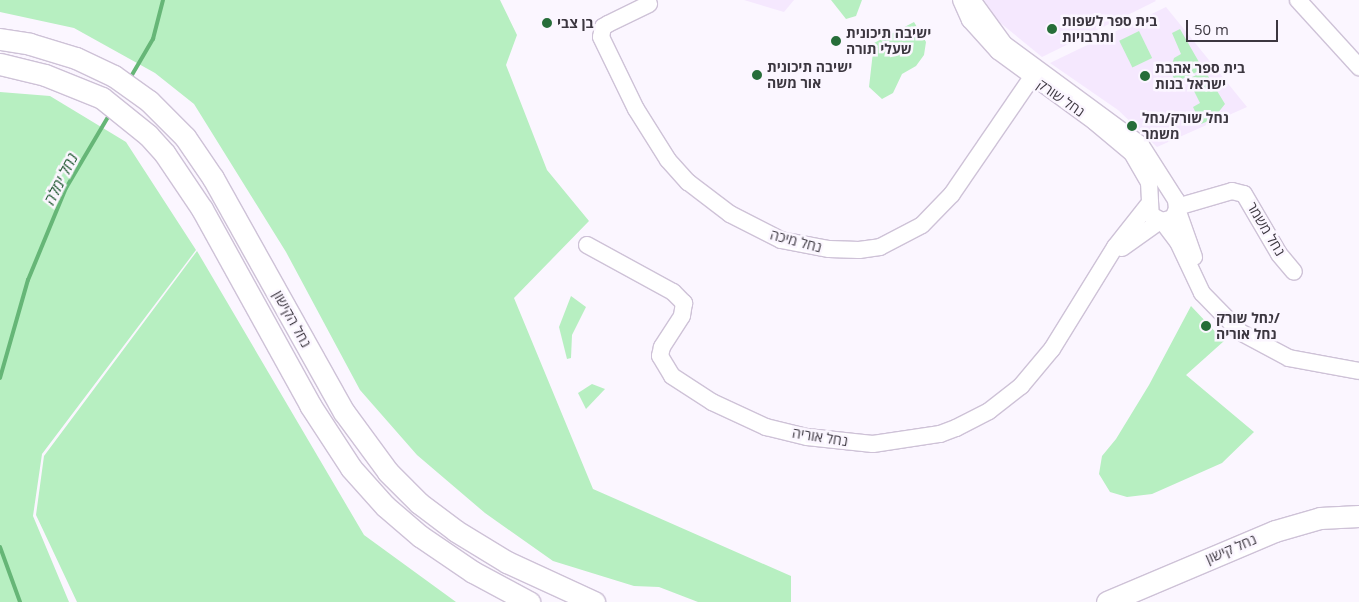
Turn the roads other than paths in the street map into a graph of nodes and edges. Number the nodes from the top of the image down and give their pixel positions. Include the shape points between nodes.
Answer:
1 (961, 0) edge
2 (972, 0) edge
3 (1298, 0) edge
4 (648, 4) dead end
5 (0, 39) edge
6 (0, 64) edge
7 (1359, 67) edge
8 (1034, 74) junction
9 (1149, 203) junction
10 (1176, 204) junction
11 (1161, 221) junction
12 (587, 245) dead end
13 (1102, 270) junction
14 (1294, 272) dead end
15 (1214, 308) junction
16 (1359, 371) edge
17 (1359, 516) edge
18 (1359, 531) edge
19 (529, 602) edge
20 (594, 602) edge
21 (1108, 602) edge
22 (1144, 602) edge

1 - 8 street, נחל שורק via 983,37
2 - 8 street, נחל שורק via 997,37
3 - 7 street
4 - 8 street, נחל מיכה via 603,27 601,37 636,109 668,160 688,182 730,214 781,240 829,249 880,247 922,225 952,194
5 - 20 main road, נחל הקישון via 76,58 114,76 149,101 185,137 213,178 340,405 388,472 456,531 514,566
6 - 19 main road, נחל הקישון via 45,75 94,95 118,108 148,135 165,154 202,209 310,405 357,475 420,536 473,572
8 - 9 street, נחל שורק via 1132,153 1149,182
8 - 10 street, נחל שורק via 1135,139 1156,164
9 - 10 street via 1159,192
9 - 11 street via 1151,215
9 - 13 street, נחל אוריה via 1115,247
10 - 11 street via 1173,218
10 - 14 street, נחל משמר via 1232,191 1244,194 1279,254
10 - 15 street, נחל שורק
11 - 13 street, נחל אוריה via 1122,248
11 - 15 street, נחל שורק via 1178,242 1196,284
12 - 13 street, נחל אוריה via 673,292 684,303 682,316 662,347 660,356 672,376 712,402 766,427 807,437 873,444 940,434 973,421 1004,401 1037,370
15 - 16 street, נחל שורק via 1240,332 1289,358
17 - 21 main road, נחל קישון via 1320,518 1274,531
18 - 22 main road via 1300,538

